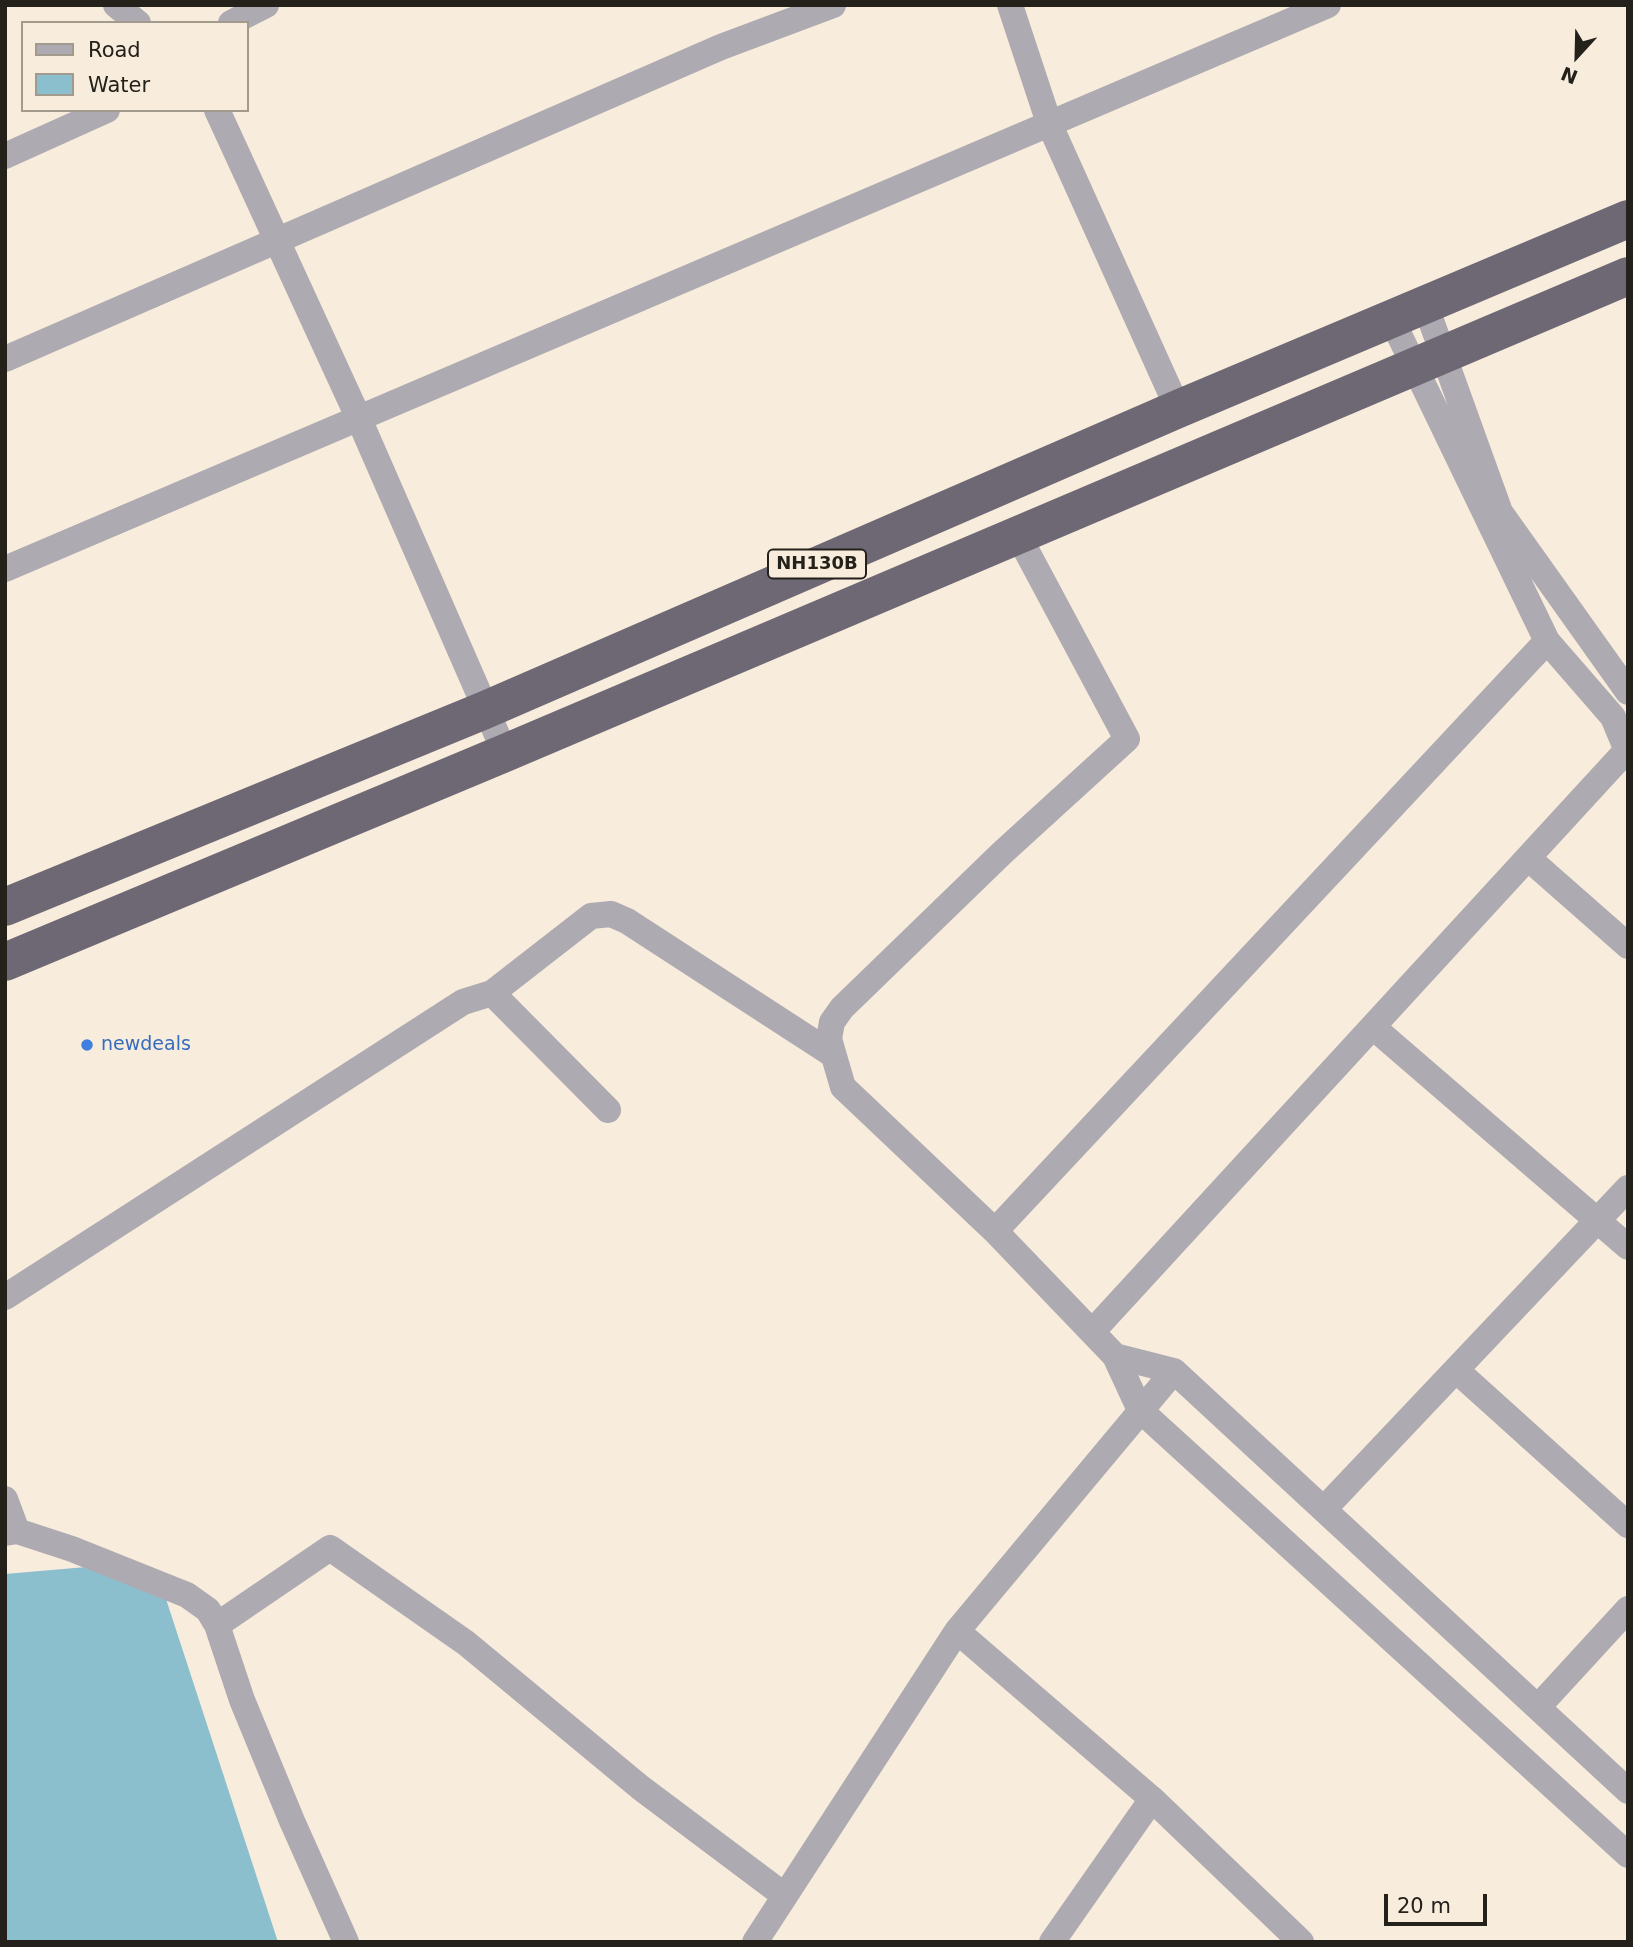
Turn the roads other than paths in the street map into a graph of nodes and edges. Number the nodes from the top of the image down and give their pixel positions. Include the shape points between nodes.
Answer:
1 (116, 5) edge
2 (266, 5) edge
3 (833, 5) edge
4 (1010, 5) edge
5 (1328, 5) edge
6 (232, 15) edge
7 (136, 21) edge
8 (103, 112) edge
9 (219, 112) edge
10 (1049, 123) junction
11 (5, 156) edge
12 (1628, 219) edge
13 (275, 240) junction
14 (1628, 276) edge
15 (1408, 311) junction
16 (5, 359) edge
17 (1427, 360) junction
18 (1178, 409) junction
19 (359, 419) junction
20 (1018, 535) junction
21 (5, 569) edge
22 (1547, 641) junction
23 (1628, 692) edge
24 (485, 710) junction
25 (1627, 752) edge
26 (505, 753) junction
27 (1528, 858) junction
28 (5, 908) edge
29 (1628, 946) edge
30 (5, 962) edge
31 (492, 993) junction
32 (1373, 1027) junction
33 (832, 1054) junction
34 (608, 1110) dead end
35 (1628, 1188) edge
36 (1598, 1219) junction
37 (995, 1231) junction
38 (1628, 1247) edge
39 (5, 1297) edge
40 (1092, 1332) junction
41 (1115, 1356) junction
42 (1456, 1370) junction
43 (1174, 1371) junction
44 (1140, 1410) junction
45 (5, 1499) edge
46 (1324, 1508) junction
47 (1628, 1525) edge
48 (11, 1532) edge
49 (1628, 1609) edge
50 (217, 1625) junction
51 (957, 1631) junction
52 (1538, 1707) junction
53 (1628, 1791) edge
54 (1152, 1799) junction
55 (1628, 1855) edge
56 (785, 1896) junction
57 (346, 1942) edge
58 (755, 1942) edge
59 (1052, 1942) edge
60 (1301, 1942) edge

1 - 7 street
2 - 6 street
3 - 13 street via 709,52
4 - 10 street
5 - 10 street
8 - 11 street
9 - 13 street
10 - 18 street
10 - 19 street
12 - 15 highway, NH130B
13 - 16 street
13 - 19 street
14 - 17 highway, NH130B
15 - 17 street
15 - 17 street
15 - 18 highway, NH130B
17 - 20 highway, NH130B
17 - 22 street
17 - 23 street via 1500,512
18 - 24 highway, NH130B
19 - 21 street
19 - 24 street
20 - 26 highway, NH130B
20 - 33 street via 1128,739 842,1008 832,1022
22 - 25 street via 1614,717
22 - 37 street
24 - 26 street
24 - 28 highway, NH130B
25 - 27 street
26 - 30 highway, NH130B
27 - 29 street
27 - 32 street
31 - 33 street via 591,916 611,914
31 - 34 street
31 - 39 street via 463,1002
32 - 36 street
32 - 40 street
33 - 37 street via 844,1087
35 - 36 street
36 - 38 street
36 - 42 street
37 - 40 street
40 - 41 street
41 - 43 street
41 - 44 street
42 - 46 street
42 - 47 street
43 - 44 street
43 - 46 street
44 - 51 street
44 - 55 street
45 - 48 street
46 - 52 street
48 - 50 street via 187,1595 208,1610
49 - 52 street
50 - 56 street via 330,1548 466,1643 641,1788
50 - 57 street via 247,1712
51 - 54 street
51 - 56 street
52 - 53 street
54 - 59 street
54 - 60 street
56 - 58 street

